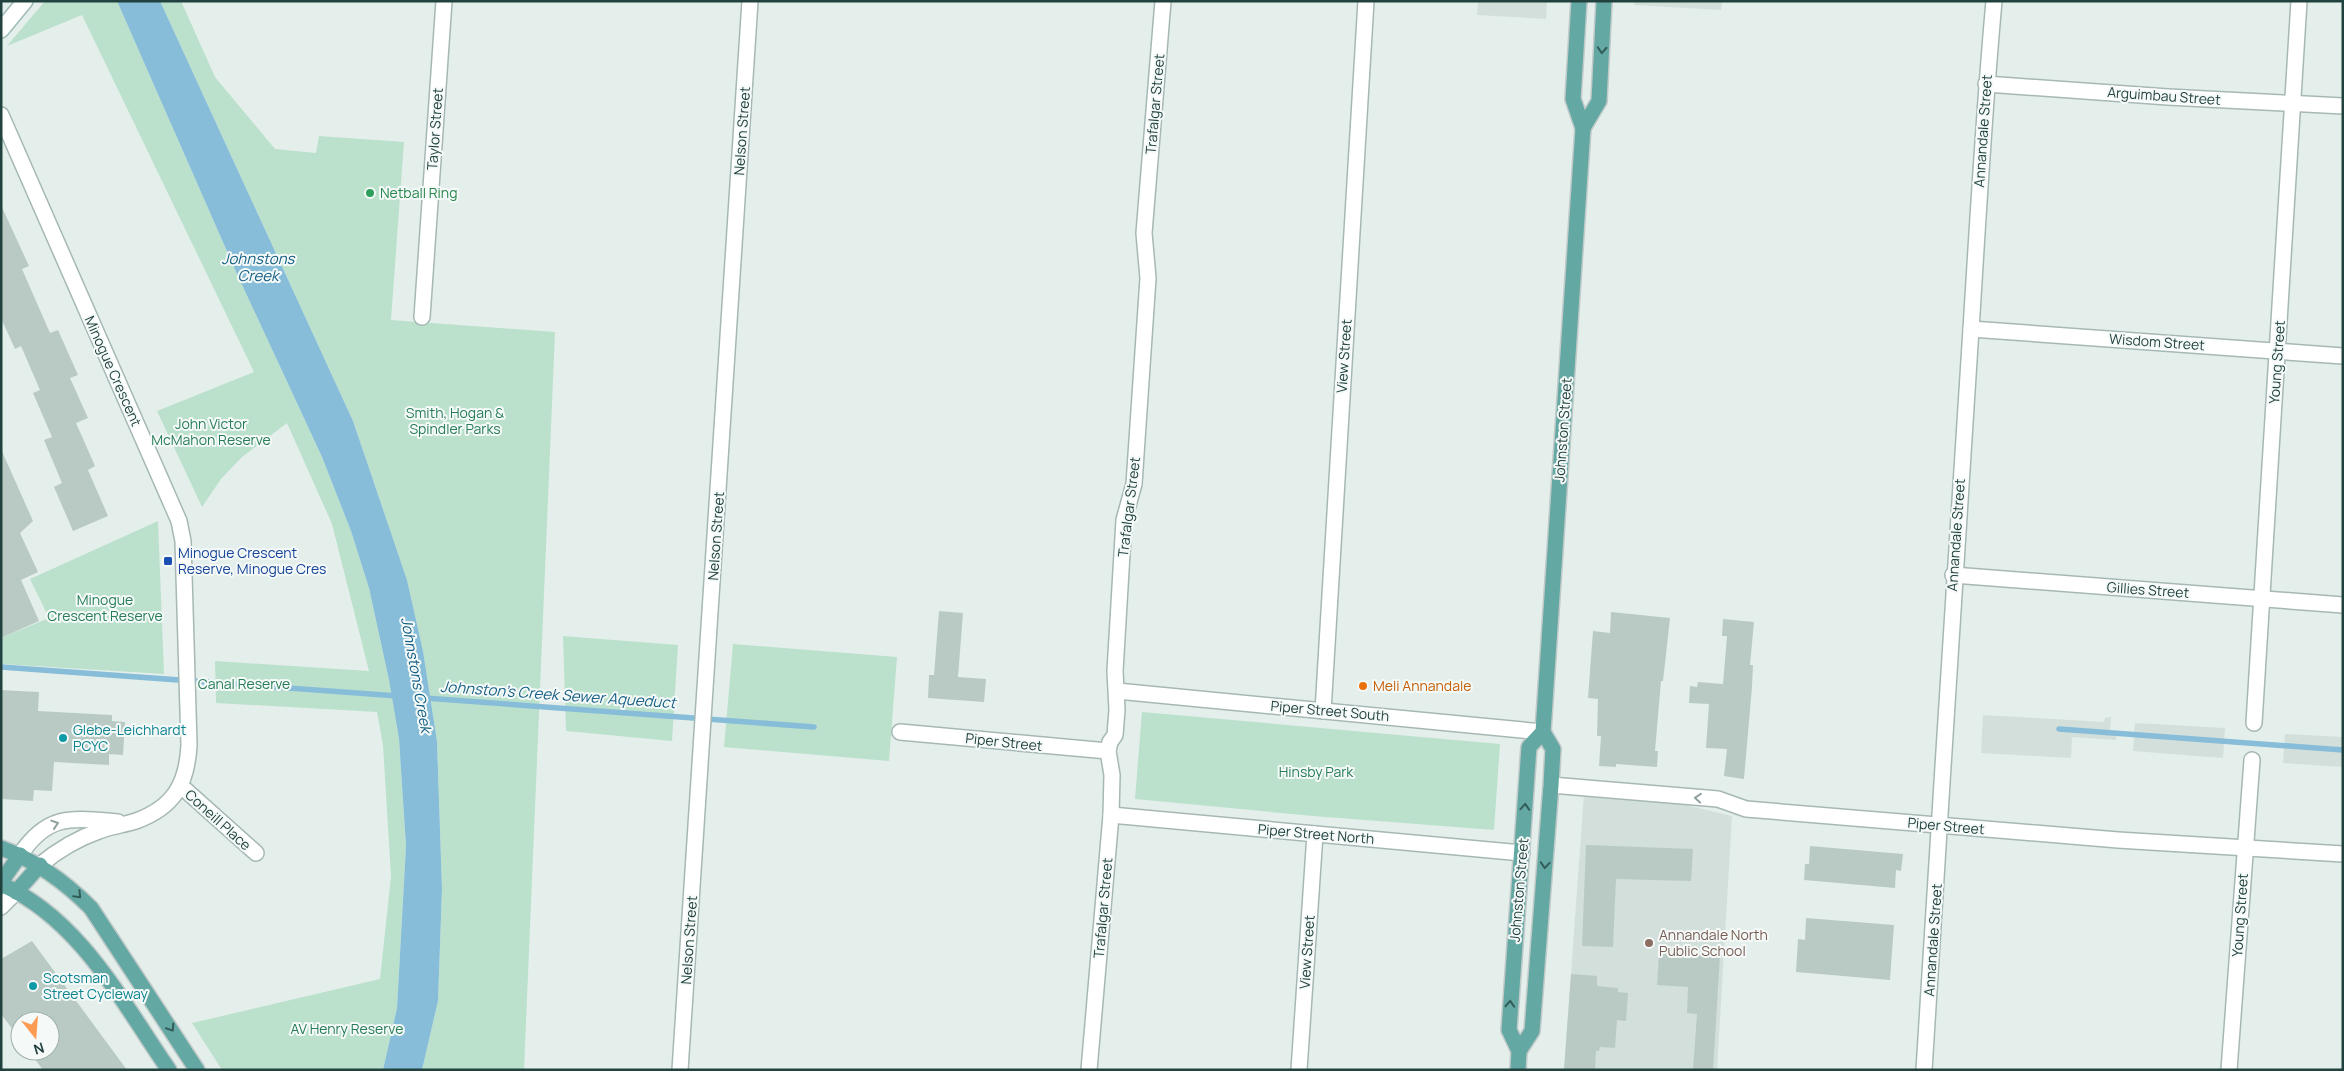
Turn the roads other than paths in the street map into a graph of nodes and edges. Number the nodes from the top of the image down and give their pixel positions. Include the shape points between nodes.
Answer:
1 (25, 1) edge
2 (444, 1) edge
3 (750, 1) edge
4 (1163, 1) edge
5 (1366, 1) edge
6 (1579, 1) edge
7 (1604, 1) edge
8 (1994, 1) edge
9 (2299, 1) edge
10 (1, 30) edge
11 (1986, 84) junction
12 (2294, 103) junction
13 (2343, 106) edge
14 (1, 115) edge
15 (1582, 128) junction
16 (422, 317) dead end
17 (1971, 329) junction
18 (2277, 351) junction
19 (2343, 356) edge
20 (1953, 575) junction
21 (2263, 599) junction
22 (2343, 605) edge
23 (1117, 691) junction
24 (1323, 711) junction
25 (2254, 724) dead end
26 (900, 732) dead end
27 (1543, 732) junction
28 (1108, 752) junction
29 (2252, 760) dead end
30 (1552, 785) junction
31 (181, 786) junction
32 (1110, 815) junction
33 (134, 822) junction
34 (1940, 826) junction
35 (1315, 834) junction
36 (2245, 847) junction
37 (1, 848) edge
38 (256, 853) dead end
39 (1522, 853) junction
40 (2343, 854) edge
41 (20, 855) junction
42 (40, 866) junction
43 (1, 883) edge
44 (16, 892) junction
45 (1, 908) edge
46 (1519, 1051) junction
47 (169, 1070) edge
48 (197, 1070) edge
49 (680, 1070) edge
50 (1089, 1070) edge
51 (1299, 1070) edge
52 (1518, 1070) edge
53 (1924, 1070) edge
54 (2229, 1070) edge

1 - 10 street
2 - 16 street, Taylor Street
3 - 49 street, Nelson Street
4 - 23 street, Trafalgar Street via 1144,233 1148,278 1134,474 1124,520 1115,671
5 - 24 street, View Street
6 - 15 main road, Johnston Street via 1574,99
7 -> 15 main road, Johnston Street via 1599,101
8 - 11 street, Annandale Street
9 - 12 street, Young Street
11 - 12 street, Arguimbau Street
11 - 17 street, Annandale Street
12 - 13 street, Arguimbau Street
12 - 18 street, Young Street
14 - 31 street, Minogue Crescent via 182,531 189,745
15 - 27 main road, Johnston Street
17 - 18 street, Wisdom Street
17 - 20 street, Annandale Street
18 - 19 street, Wisdom Street
18 - 21 street, Young Street
20 - 21 street, Gillies Street
20 - 34 street, Annandale Street
21 - 22 street, Gillies Street
21 - 25 street, Young Street
23 - 24 street, Piper Street South
23 - 28 street, Trafalgar Street via 1115,735
24 - 27 street, Piper Street South
26 - 28 street, Piper Street
27 - 30 main road, Johnston Street via 1553,749
39 -> 27 main road, Johnston Street via 1529,747
28 - 32 street, Trafalgar Street via 1112,775
29 - 36 street, Young Street
34 -> 30 street, Piper Street via 1746,809 1718,799
30 -> 46 main road, Johnston Street via 1532,1031
31 - 33 street, Minogue Crescent via 163,806
31 - 38 street, Coneill Place
32 - 35 street, Piper Street North
32 - 50 street, Trafalgar Street
41 -> 33 street via 36,834 58,822 79,819
33 - 42 street, Minogue Crescent via 73,841
34 - 36 street, Piper Street
34 - 53 street, Annandale Street
35 - 39 street, Piper Street North
35 - 51 street, View Street
36 - 40 street, Piper Street
36 - 54 street, Young Street
37 - 41 main road
46 -> 39 main road, Johnston Street via 1509,1030
41 - 42 main road
41 - 43 main road
42 - 44 main road
42 -> 48 main road via 71,888 91,908
43 - 44 main road
44 - 45 street
44 - 47 main road via 47,910 68,930 104,975
46 - 52 main road, Johnston Street

